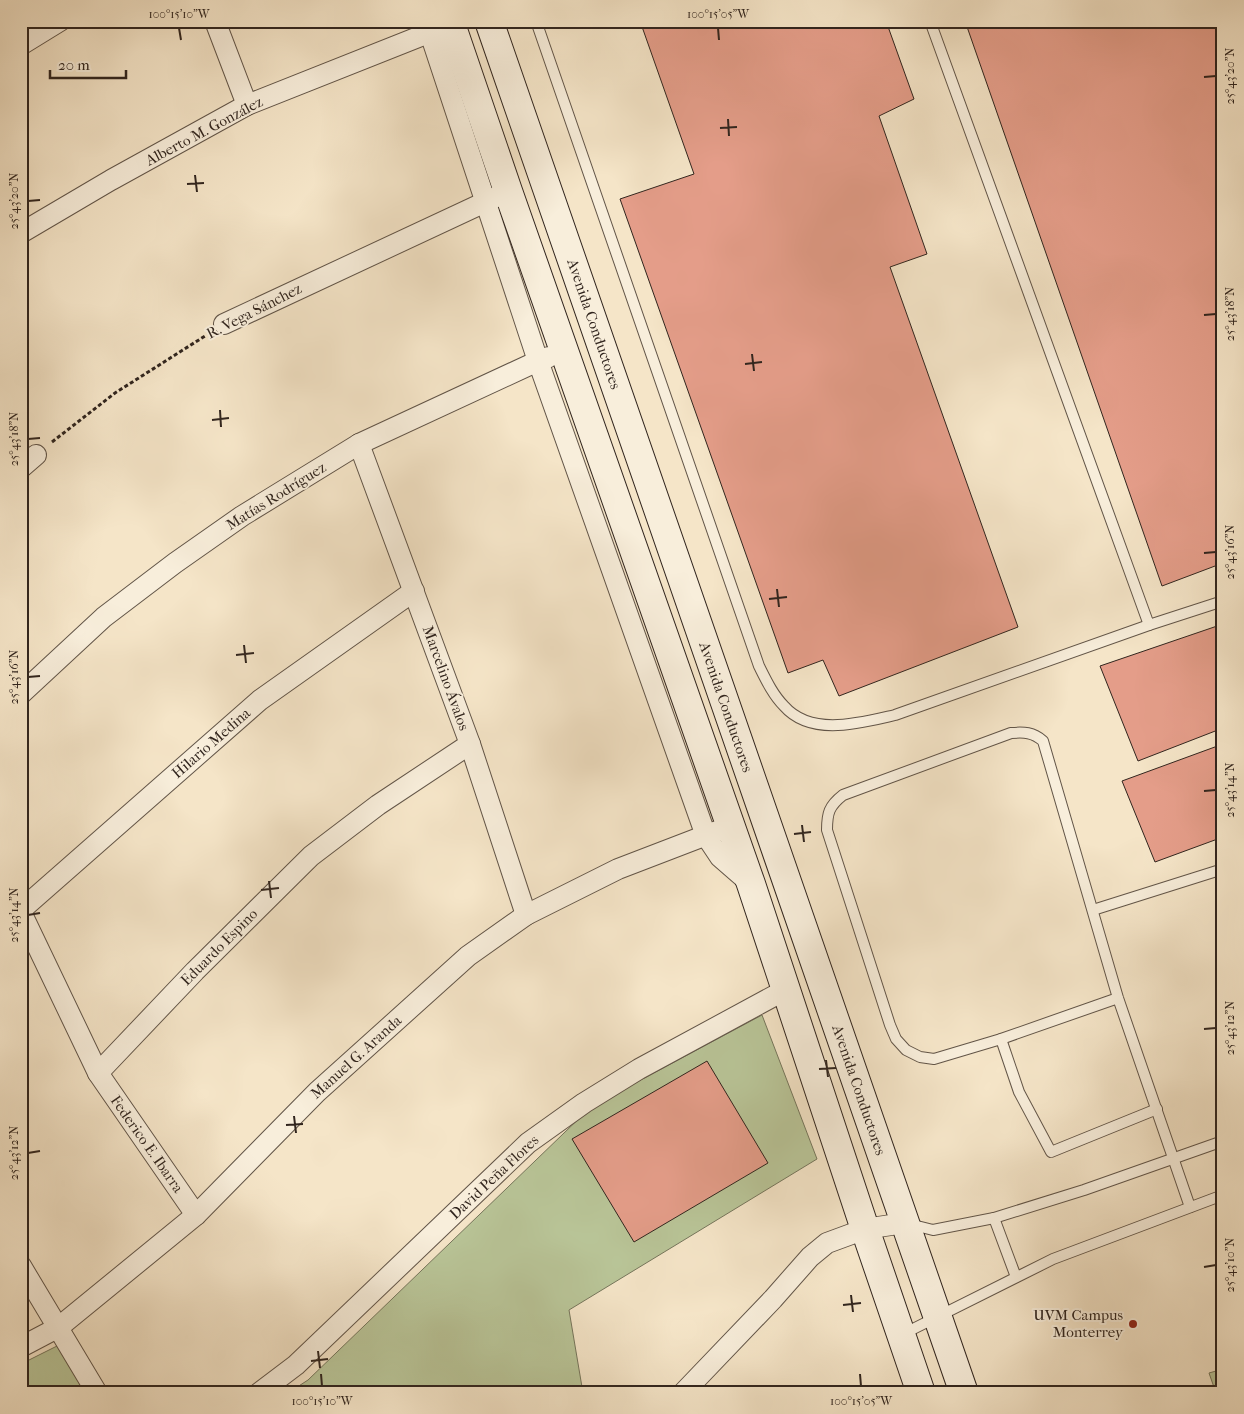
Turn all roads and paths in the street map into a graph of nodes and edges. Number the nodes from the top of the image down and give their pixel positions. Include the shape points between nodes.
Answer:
1 (60, 21) edge
2 (215, 21) edge
3 (489, 21) edge
4 (536, 21) edge
5 (930, 21) edge
6 (439, 25) edge
7 (21, 45) edge
8 (247, 105) junction
9 (496, 197) junction
10 (21, 233) edge
11 (224, 324) joint
12 (564, 352) junction
13 (538, 361) junction
14 (359, 444) junction
15 (28, 461) edge
16 (414, 591) junction
17 (1223, 601) edge
18 (1149, 624) junction
19 (21, 694) edge
20 (470, 744) junction
21 (717, 831) junction
22 (1223, 869) edge
23 (1093, 910) junction
24 (21, 911) edge
25 (526, 915) junction
26 (785, 990) junction
27 (1118, 998) junction
28 (1001, 1039) junction
29 (98, 1073) junction
30 (1157, 1109) junction
31 (1223, 1141) edge
32 (1173, 1158) junction
33 (1223, 1195) edge
34 (1190, 1207) junction
35 (196, 1214) junction
36 (994, 1218) junction
37 (904, 1223) junction
38 (865, 1229) junction
39 (21, 1266) edge
40 (1016, 1277) junction
41 (937, 1316) junction
42 (59, 1327) junction
43 (902, 1334) junction
44 (21, 1347) edge
45 (915, 1389) edge
46 (97, 1393) edge
47 (259, 1393) edge
48 (683, 1393) edge
49 (964, 1393) edge

1 - 7 street
2 - 8 street
3 - 37 main road, Avenida Conductores
4 - 18 lane via 760,666 784,707 799,719 854,725 894,715
5 - 18 lane
6 - 8 street, Alberto M. González
6 - 9 main road
8 - 10 street, Alberto M. González
9 - 11 street, R. Vega Sánchez
9 - 12 main road
9 - 13 street
11 - 15 path, R. Vega Sánchez via 114,393
12 - 13 street, Matías Rodríguez
12 - 21 main road
13 - 14 street, Matías Rodríguez
13 - 21 street
14 - 16 street, Marcelino Ávalos
14 - 19 street, Matías Rodríguez via 242,516 175,563 104,617
16 - 20 street, Marcelino Ávalos
16 - 24 street, Hilario Medina via 260,700
17 - 18 lane
20 - 25 street, Marcelino Ávalos
20 - 29 street, Eduardo Espino via 378,805 311,856
21 - 25 street, Manuel G. Aranda via 618,869
21 - 26 main road via 751,884
22 - 23 lane
23 - 27 lane
23 - 28 lane via 1043,741 1037,736 1011,733 843,795 833,803 827,830 896,1039 906,1050 934,1059
24 - 29 street, Federico E. Ibarra
25 - 35 street, Manuel G. Aranda via 468,956 318,1092
26 - 38 main road
26 - 47 street, David Peña Flores via 639,1068 528,1143 296,1365
27 - 28 lane
27 - 30 lane
28 - 30 lane via 1020,1092 1051,1152
29 - 35 street, Federico E. Ibarra
30 - 32 lane
31 - 32 lane
32 - 34 lane
32 - 36 lane
33 - 34 lane
34 - 40 lane via 1053,1259
35 - 42 street, Manuel G. Aranda
36 - 37 lane via 933,1230
36 - 40 lane
37 - 38 street
37 - 41 main road, Avenida Conductores
38 - 43 main road
38 - 48 street via 828,1243 810,1257
39 - 42 street
40 - 41 lane
41 - 43 lane
41 - 49 main road, Avenida Conductores
42 - 44 street, Manuel G. Aranda
42 - 46 street
43 - 45 main road

